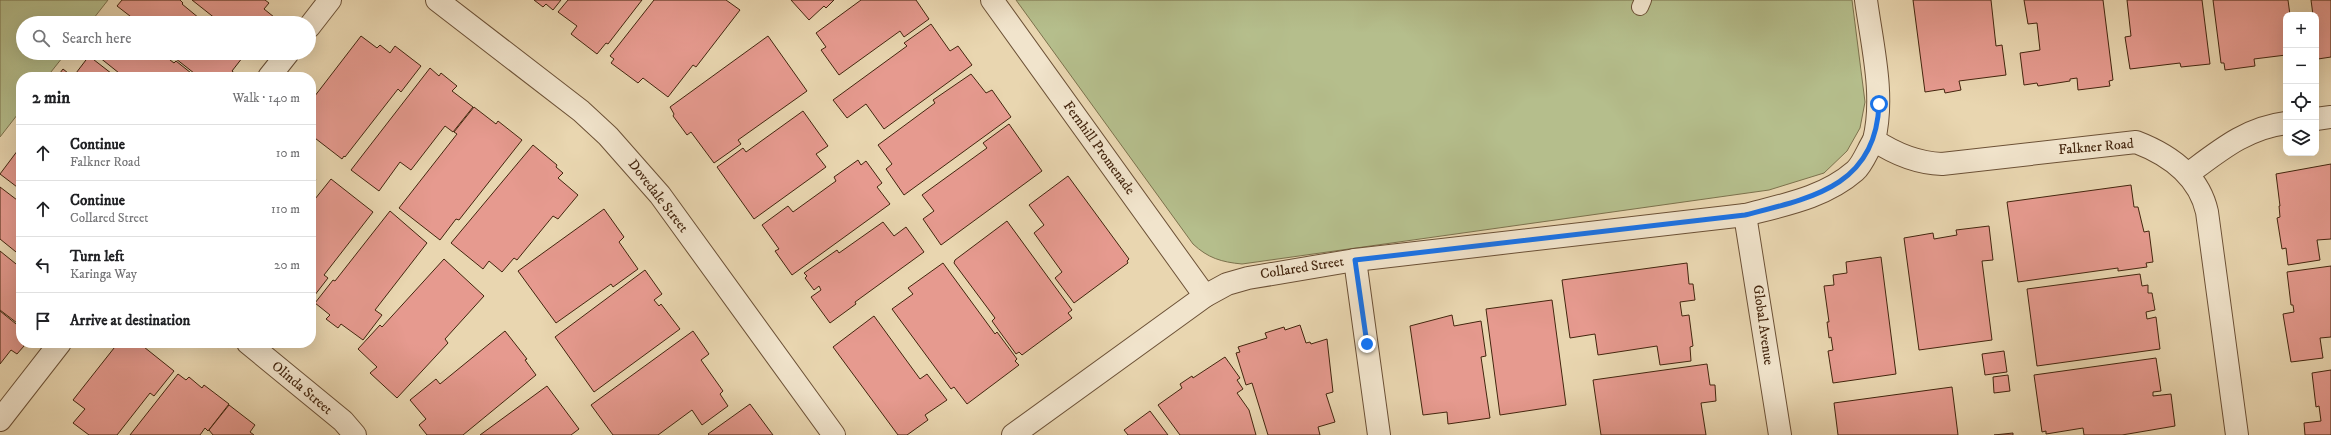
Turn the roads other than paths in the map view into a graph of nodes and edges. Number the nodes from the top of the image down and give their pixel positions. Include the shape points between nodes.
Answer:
1 (330, 0) edge
2 (438, 0) edge
3 (992, 0) edge
4 (1866, 0) edge
5 (316, 18) edge
6 (282, 60) edge
7 (273, 72) edge
8 (2331, 117) edge
9 (2319, 119) edge
10 (2283, 124) edge
11 (1874, 140) junction
12 (2188, 174) junction
13 (1745, 215) junction
14 (1355, 260) junction
15 (1206, 296) junction
16 (56, 348) edge
17 (254, 348) edge
18 (0, 420) edge
19 (354, 435) edge
20 (834, 435) edge
21 (1014, 435) edge
22 (1379, 435) edge
23 (1780, 435) edge
24 (2238, 435) edge

1 - 5 street
2 - 20 street, Dovedale Street via 580,111 633,163 660,195
3 - 15 street, Fernhill Promenade
4 - 11 street via 1879,104
6 - 7 street
8 - 9 street
10 - 12 street via 2249,132 2225,146
11 - 12 street, Falkner Road via 1892,152 1911,159 1942,164 2109,143 2136,142 2156,149
11 - 13 street, Collared Street via 1856,171 1825,191
12 - 24 street, Falkner Road via 2200,190 2207,212
13 - 14 street, Collared Street
13 - 23 street, Global Avenue
14 - 15 street, Collared Street via 1248,278 1227,284
14 - 22 street
15 - 21 street, Collared Street
16 - 18 street
17 - 19 street, Olinda Street via 337,416

